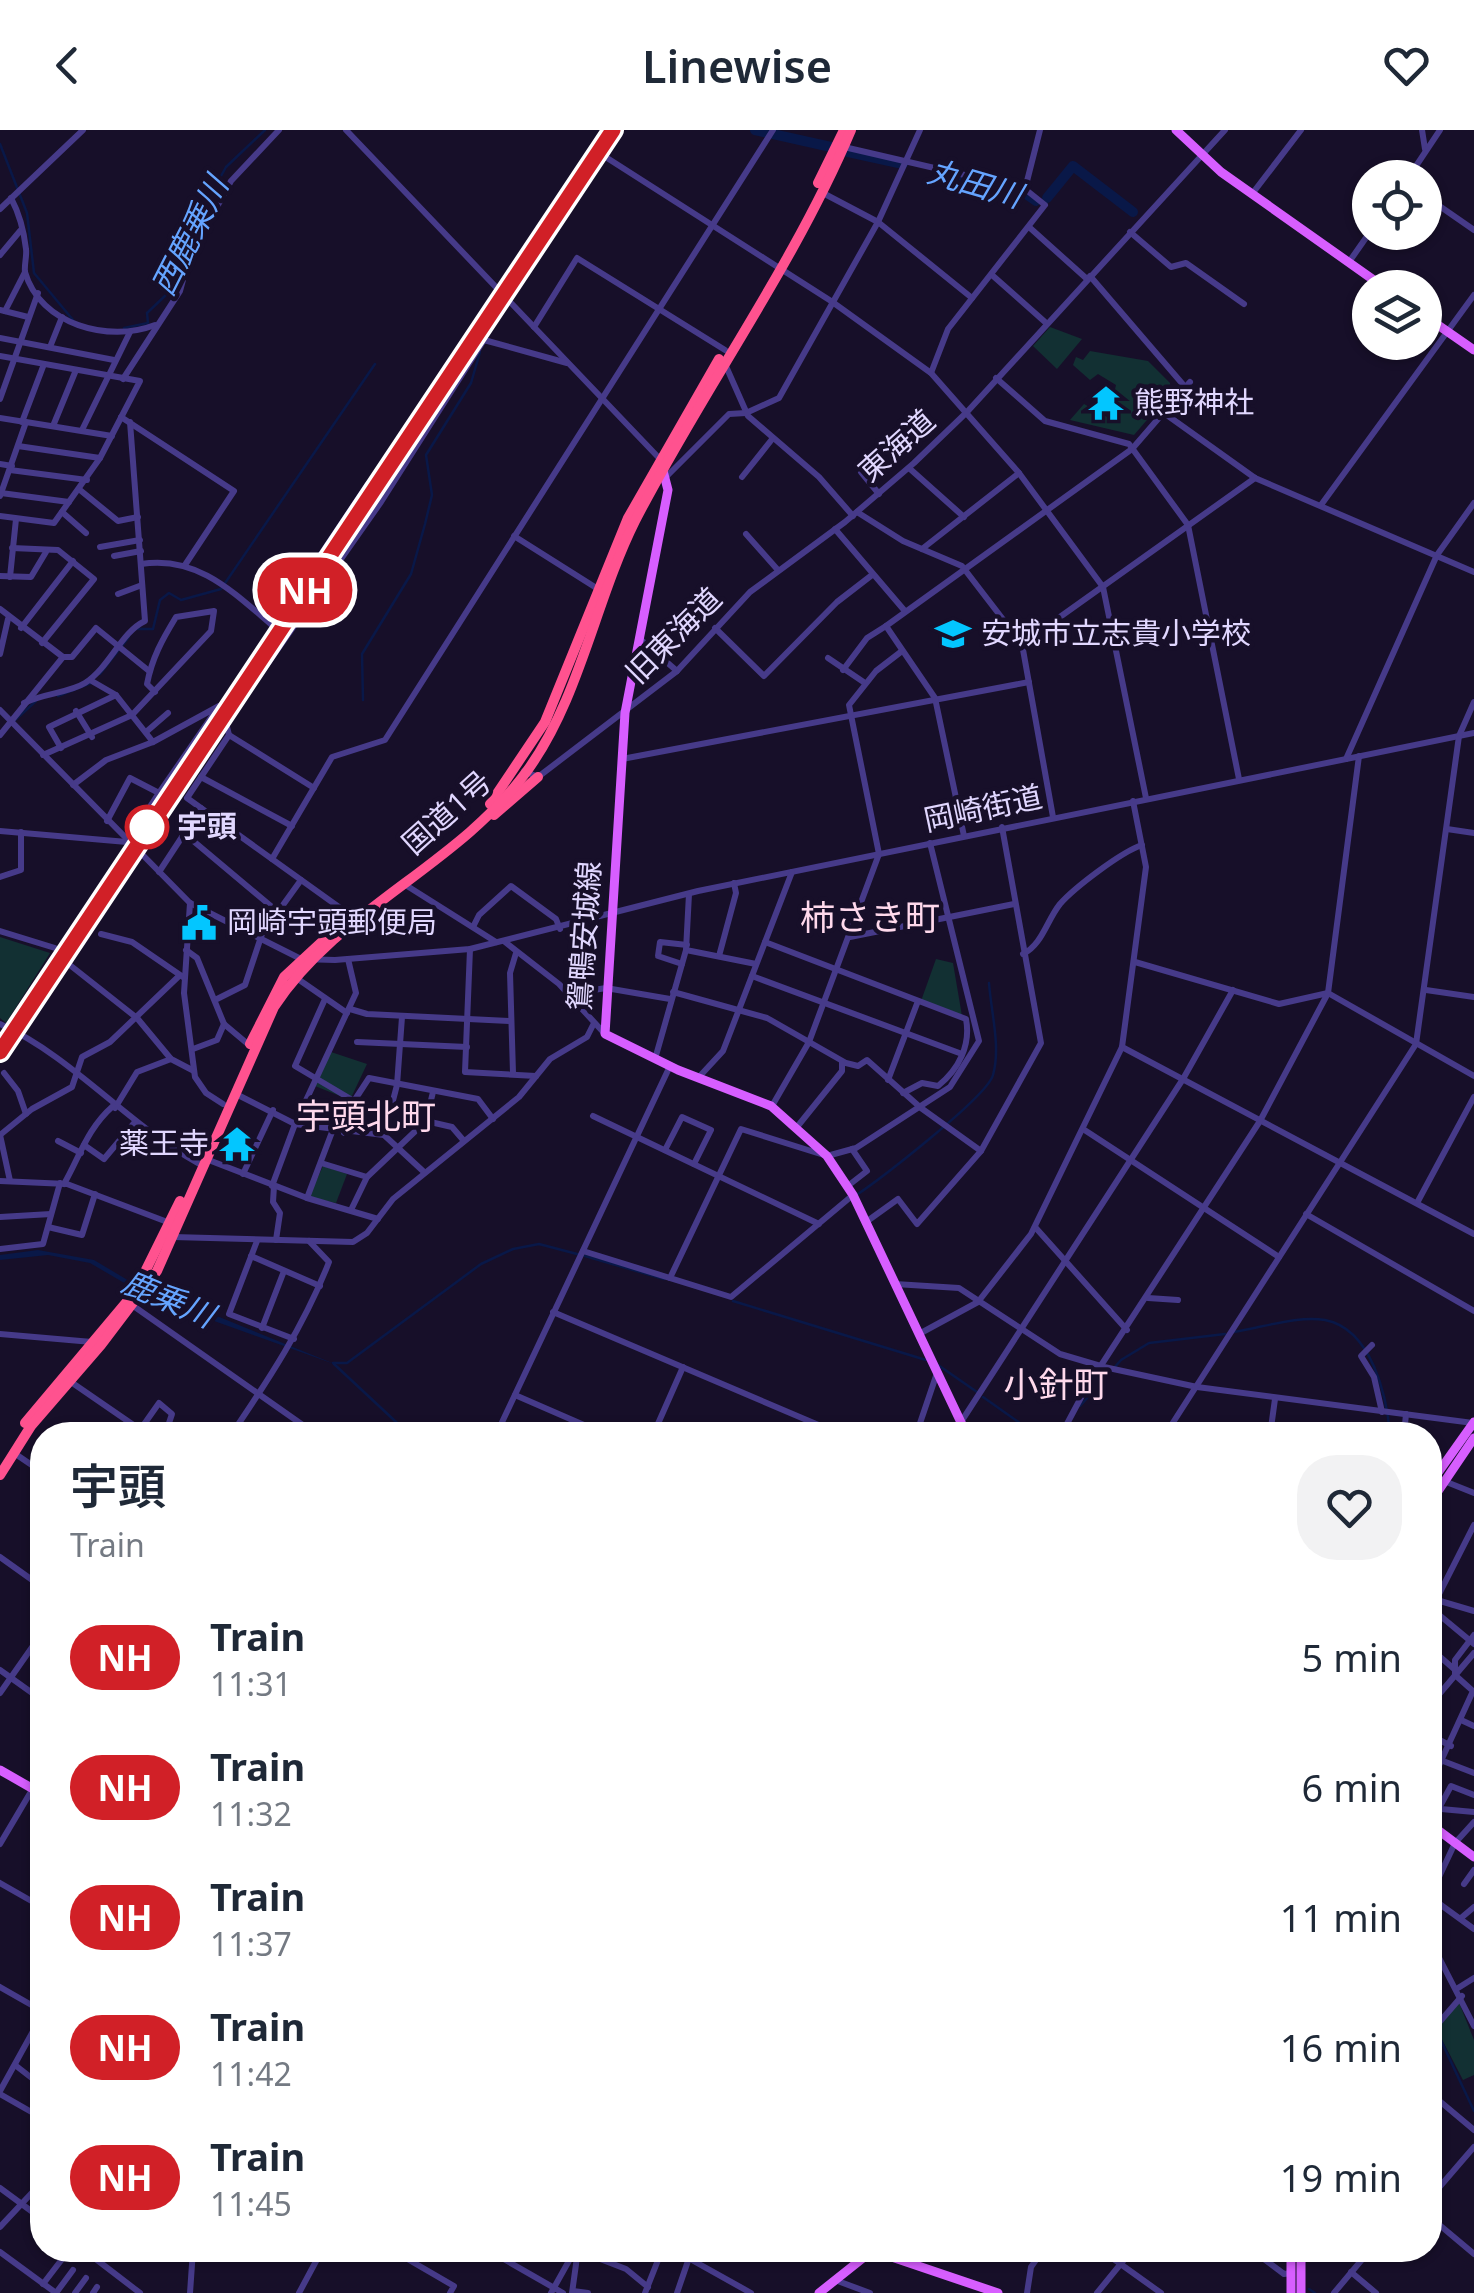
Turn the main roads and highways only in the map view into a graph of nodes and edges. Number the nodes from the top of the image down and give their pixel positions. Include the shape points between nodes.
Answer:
1 (844, 130) edge
2 (851, 130) edge
3 (1176, 130) edge
4 (777, 269) junction
5 (1360, 270) edge
6 (1442, 328) edge
7 (1474, 350) edge
8 (663, 468) junction
9 (522, 770) junction
10 (538, 777) road end
11 (487, 817) junction
12 (305, 959) junction
13 (202, 1161) junction
14 (137, 1294) junction
15 (67, 1379) junction
16 (32, 1422) edge
17 (36, 1422) edge
18 (961, 1422) edge
19 (1474, 1423) edge
20 (30, 1425) edge
21 (30, 1430) edge
22 (1474, 1438) edge
23 (0, 1462) edge
24 (1442, 1468) edge
25 (1442, 1471) edge
26 (0, 1475) edge
27 (0, 1770) edge
28 (30, 1787) edge
29 (1442, 1833) edge
30 (1474, 1856) edge
31 (857, 2262) edge
32 (907, 2262) edge
33 (1291, 2262) edge
34 (1301, 2262) edge
35 (819, 2293) edge
36 (998, 2293) edge
37 (1291, 2293) edge
38 (1301, 2293) edge

1 - 4 highway, 国道1号
2 - 4 highway, 国道1号
3 - 5 main road
4 - 8 highway, 国道1号
4 - 8 highway, 国道1号
6 - 7 main road
8 - 9 highway, 国道1号 via 598,589
8 - 9 highway, 国道1号 via 624,544 561,708
8 - 18 main road, 鴛鴨安城線 via 668,490 625,713 605,1034 772,1106 828,1156 851,1190
9 - 11 highway, 国道1号
9 - 12 highway, 国道1号 via 481,815 350,915
10 - 11 highway
11 - 12 highway, 国道1号
12 - 13 highway, 国道1号 via 274,1007
12 - 13 highway, 国道1号 via 265,1008
13 - 14 highway, 国道1号
13 - 14 highway, 国道1号 via 173,1238
14 - 15 highway, 国道1号
14 - 15 highway, 国道1号
15 - 16 highway, 国道1号
15 - 17 highway, 国道1号
19 - 24 main road
20 - 23 highway, 国道1号
21 - 26 highway, 国道1号
22 - 25 main road
27 - 28 main road
29 - 30 main road
31 - 35 main road
32 - 36 main road
33 - 37 main road
34 - 38 main road

